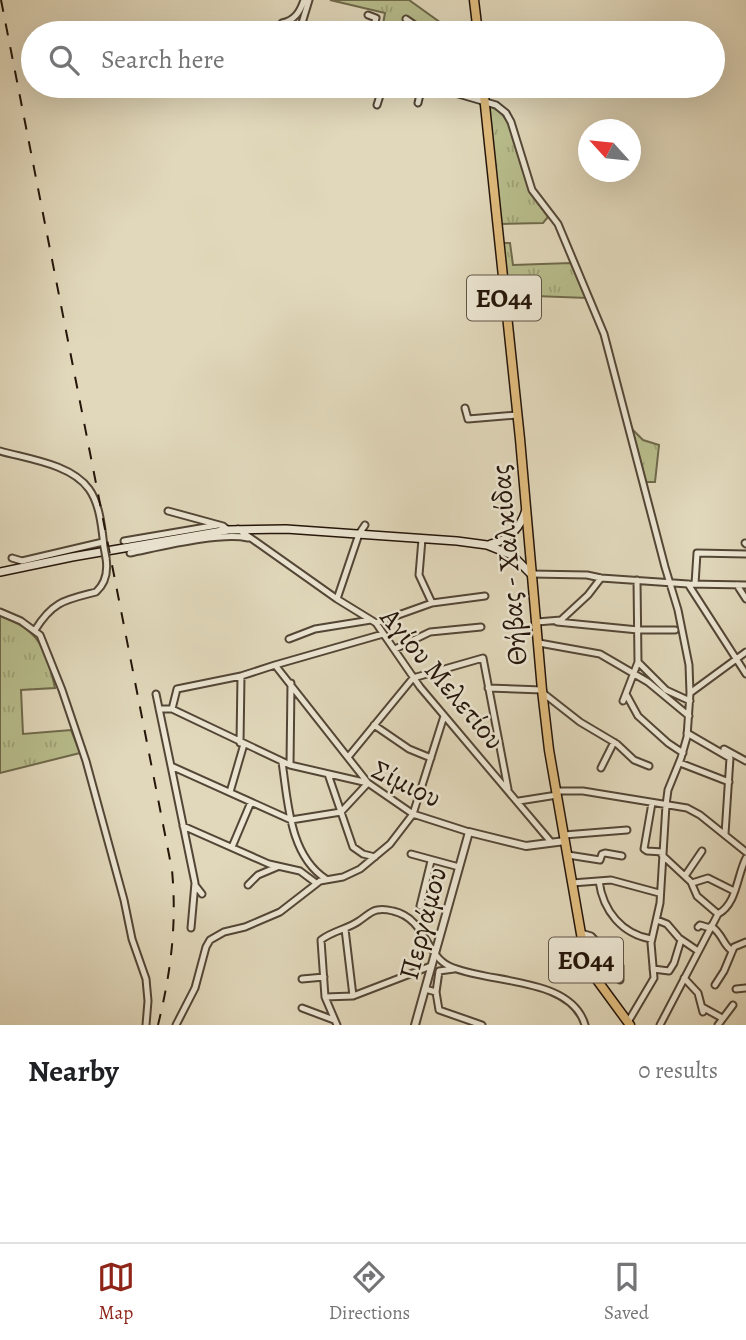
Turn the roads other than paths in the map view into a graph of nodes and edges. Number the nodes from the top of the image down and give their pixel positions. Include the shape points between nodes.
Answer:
1 (307, 0) edge
2 (474, 0) edge
3 (368, 15) dead end
4 (406, 19) dead end
5 (289, 21) edge
6 (302, 21) edge
7 (375, 21) edge
8 (409, 21) edge
9 (477, 21) edge
10 (379, 98) edge
11 (419, 98) edge
12 (471, 98) edge
13 (484, 98) edge
14 (484, 102) junction
15 (418, 103) dead end
16 (377, 105) dead end
17 (466, 408) dead end
18 (517, 415) junction
19 (0, 451) edge
20 (526, 510) junction
21 (168, 511) dead end
22 (365, 524) dead end
23 (218, 525) junction
24 (238, 529) junction
25 (228, 530) junction
26 (359, 534) junction
27 (422, 538) junction
28 (249, 539) junction
29 (124, 541) dead end
30 (104, 545) junction
31 (487, 545) junction
32 (130, 554) dead end
33 (746, 554) edge
34 (12, 558) dead end
35 (0, 572) edge
36 (531, 574) junction
37 (601, 578) junction
38 (637, 580) junction
39 (669, 582) junction
40 (688, 584) junction
41 (695, 584) junction
42 (737, 585) junction
43 (746, 585) edge
44 (485, 596) dead end
45 (337, 599) junction
46 (746, 599) edge
47 (432, 603) junction
48 (0, 612) edge
49 (374, 622) junction
50 (537, 622) junction
51 (557, 622) junction
52 (481, 627) dead end
53 (35, 630) junction
54 (638, 630) junction
55 (675, 630) dead end
56 (383, 634) junction
57 (289, 639) dead end
58 (539, 643) junction
59 (395, 649) junction
60 (746, 652) edge
61 (736, 659) junction
62 (638, 662) junction
63 (275, 665) junction
64 (746, 674) edge
65 (633, 675) junction
66 (241, 676) junction
67 (414, 678) junction
68 (291, 682) junction
69 (488, 688) junction
70 (543, 692) junction
71 (690, 693) junction
72 (156, 694) dead end
73 (690, 701) junction
74 (159, 709) junction
75 (172, 709) junction
76 (444, 716) junction
77 (689, 716) junction
78 (374, 725) junction
79 (687, 732) junction
80 (614, 742) junction
81 (242, 744) junction
82 (682, 753) junction
83 (349, 757) junction
84 (431, 758) junction
85 (746, 761) edge
86 (282, 762) junction
87 (680, 763) junction
88 (290, 765) junction
89 (649, 765) dead end
90 (171, 766) junction
91 (601, 768) dead end
92 (328, 774) junction
93 (729, 782) junction
94 (368, 783) junction
95 (508, 789) junction
96 (230, 792) junction
97 (557, 793) junction
98 (519, 801) junction
99 (251, 802) junction
100 (652, 803) junction
101 (666, 806) junction
102 (341, 812) junction
103 (413, 814) junction
104 (291, 820) junction
105 (183, 826) junction
106 (627, 830) dead end
107 (469, 832) junction
108 (725, 834) junction
109 (565, 838) junction
110 (551, 842) junction
111 (232, 848) junction
112 (702, 852) dead end
113 (746, 852) edge
114 (411, 854) dead end
115 (662, 854) junction
116 (568, 855) junction
117 (622, 856) dead end
118 (375, 857) junction
119 (746, 858) edge
120 (431, 860) junction
121 (278, 867) junction
122 (459, 867) junction
123 (685, 876) junction
124 (326, 879) junction
125 (600, 881) junction
126 (316, 883) junction
127 (572, 883) junction
128 (692, 883) junction
129 (195, 885) junction
130 (248, 885) dead end
131 (734, 891) junction
132 (660, 892) junction
133 (202, 894) dead end
134 (420, 906) dead end
135 (718, 914) junction
136 (657, 920) junction
137 (698, 926) dead end
138 (710, 927) junction
139 (191, 928) dead end
140 (345, 929) junction
141 (580, 932) junction
142 (651, 939) junction
143 (681, 940) junction
144 (746, 942) edge
145 (698, 951) junction
146 (732, 951) junction
147 (434, 953) junction
148 (431, 966) junction
149 (457, 969) junction
150 (653, 969) junction
151 (324, 977) junction
152 (684, 978) junction
153 (302, 979) dead end
154 (620, 980) dead end
155 (715, 985) dead end
156 (746, 988) edge
157 (425, 989) junction
158 (736, 989) dead end
159 (436, 992) junction
160 (353, 996) junction
161 (325, 997) junction
162 (733, 1005) dead end
163 (302, 1009) dead end
164 (722, 1018) junction
165 (336, 1022) edge
166 (629, 1023) edge
167 (146, 1025) edge
168 (176, 1025) edge
169 (415, 1025) edge
170 (482, 1025) edge
171 (585, 1025) edge
172 (660, 1025) edge
173 (718, 1025) edge

1 - 5 street
1 - 6 street
2 - 9 main road
3 - 7 street
4 - 8 street
10 - 16 street
11 - 15 street
12 - 14 street
13 - 14 main road, Θήβας - Χαλκίδας / ΕΟ44
14 - 18 main road, Θήβας - Χαλκίδας / ΕΟ44
14 - 39 street via 501,109 511,122 535,196 558,224 599,319
17 - 18 street via 468,419
18 - 20 main road, Θήβας - Χαλκίδας / ΕΟ44
19 - 30 street via 67,471 89,488
20 - 31 main road via 512,534
20 - 36 main road, Θήβας - Χαλκίδας / ΕΟ44
21 - 23 street
22 - 26 street
23 - 25 street
23 - 29 street
24 - 25 main road
24 - 26 main road
24 - 28 street, Αγίου Μελετίου
25 - 35 main road
26 - 27 main road
26 - 45 street
27 - 31 main road
27 - 47 street via 419,575
28 - 32 street via 205,540
28 - 45 street, Αγίου Μελετίου
30 - 34 street via 22,561
30 - 53 street, bridge via 107,570 101,588 56,604
31 - 36 main road via 512,555
33 - 41 street via 697,554
36 - 37 street
36 - 50 main road, Θήβας - Χαλκίδας / ΕΟ44
37 - 38 street
37 - 51 street
38 - 39 street
38 - 54 street
39 - 40 street
39 - 71 street via 686,647
40 - 41 street
40 - 61 street
41 - 42 street
42 - 43 street
42 - 46 street
44 - 47 street
45 - 49 street, Αγίου Μελετίου
47 - 49 street
48 - 53 street
49 - 56 street, Αγίου Μελετίου
49 - 57 street via 315,629
50 - 51 street
50 - 58 main road, Θήβας - Χαλκίδας / ΕΟ44
51 - 54 street
52 - 59 street via 430,632
53 - 167 street via 46,647 73,722 112,853 148,990
54 - 55 street
54 - 62 street
56 - 59 street, Αγίου Μελετίου
56 - 63 street
58 - 65 street via 600,654
58 - 70 main road, Θήβας - Χαλκίδας / ΕΟ44
59 - 67 street, Αγίου Μελετίου
60 - 61 street
61 - 64 street
61 - 71 street
62 - 65 street
62 - 73 street via 666,690
63 - 66 street
63 - 68 street
65 - 77 street
65 - 82 street via 625,698 638,716
66 - 75 street via 177,689
66 - 81 street
67 - 69 street via 480,658
67 - 76 street, Αγίου Μελετίου
67 - 78 street
68 - 83 street
68 - 88 street
69 - 70 street
69 - 95 street
70 - 80 street
70 - 97 main road, Θήβας - Χαλκίδας / ΕΟ44
71 - 73 street
72 - 74 street
73 - 77 street
74 - 75 street
74 - 90 street
75 - 81 street, Σίμιου
76 - 84 street
76 - 95 street, Αγίου Μελετίου
77 - 79 street
78 - 83 street
78 - 84 street
79 - 82 street
79 - 85 street
79 - 93 street via 727,754
80 - 89 street via 634,760
80 - 91 street
81 - 86 street, Σίμιου
81 - 96 street
82 - 87 street
83 - 94 street
84 - 103 street
86 - 88 street, Σίμιου
86 - 104 street
87 - 93 street
87 - 101 street
88 - 92 street, Σίμιου
90 - 96 street
90 - 105 street
92 - 94 street, Σίμιου
92 - 102 street
93 - 108 street
94 - 102 street
94 - 103 street, Σίμιου
95 - 98 street, Αγίου Μελετίου
96 - 99 street
97 - 98 street
97 - 100 street via 583,791
97 - 109 main road, Θήβας - Χαλκίδας / ΕΟ44
98 - 110 street, Αγίου Μελετίου
99 - 104 street
99 - 111 street
100 - 101 street
100 - 115 street via 644,849
101 - 108 street via 693,810
101 - 115 street
102 - 104 street
102 - 118 street via 353,847
103 - 107 street, Σίμιου
103 - 118 street
104 - 124 street via 304,855
105 - 111 street
105 - 129 street
106 - 109 street
107 - 110 street, Σίμιου via 526,846
107 - 122 street, Περγάμου
108 - 113 street
109 - 110 street
109 - 116 main road, Θήβας - Χαλκίδας / ΕΟ44
111 - 121 street
112 - 123 street
114 - 120 street
115 - 123 street
115 - 132 street
116 - 117 street via 600,860 605,853
116 - 127 main road, Θήβας - Χαλκίδας / ΕΟ44
118 - 124 street via 343,877
119 - 131 street
120 - 122 street
120 - 134 street
121 - 126 street via 300,871
121 - 130 street
122 - 147 street, Περγάμου
123 - 128 street
124 - 126 street
125 - 127 street
125 - 132 street
125 - 142 street via 606,907 624,929
126 - 168 street via 280,912 208,942 195,988
127 - 141 main road, Θήβας - Χαλκίδας / ΕΟ44
128 - 131 street via 708,878
128 - 135 street via 697,896
129 - 133 street
129 - 139 street
131 - 135 street
132 - 136 street
135 - 138 street
136 - 142 street
136 - 143 street
137 - 138 street
138 - 145 street
138 - 146 street via 721,933
140 - 147 street via 374,910 395,911 413,921
140 - 151 street via 322,939
140 - 160 street
141 - 154 street via 591,936 620,966
141 - 166 main road, Θήβας - Χαλκίδας / ΕΟ44 via 590,969
142 - 150 street
143 - 145 street
143 - 150 street via 669,971
144 - 146 street
145 - 152 street
146 - 155 street
147 - 148 street, Περγάμου
147 - 149 street
148 - 157 street, Περγάμου
148 - 160 street
149 - 159 street via 439,971
149 - 171 street via 559,995 579,1010
150 - 166 street via 652,983
151 - 153 street
151 - 161 street
152 - 164 street via 698,993 703,1009
152 - 172 street
156 - 158 street
157 - 159 street
157 - 169 street, Περγάμου
159 - 170 street via 439,1010
160 - 161 street
161 - 165 street
162 - 164 street
163 - 165 street
164 - 173 street

